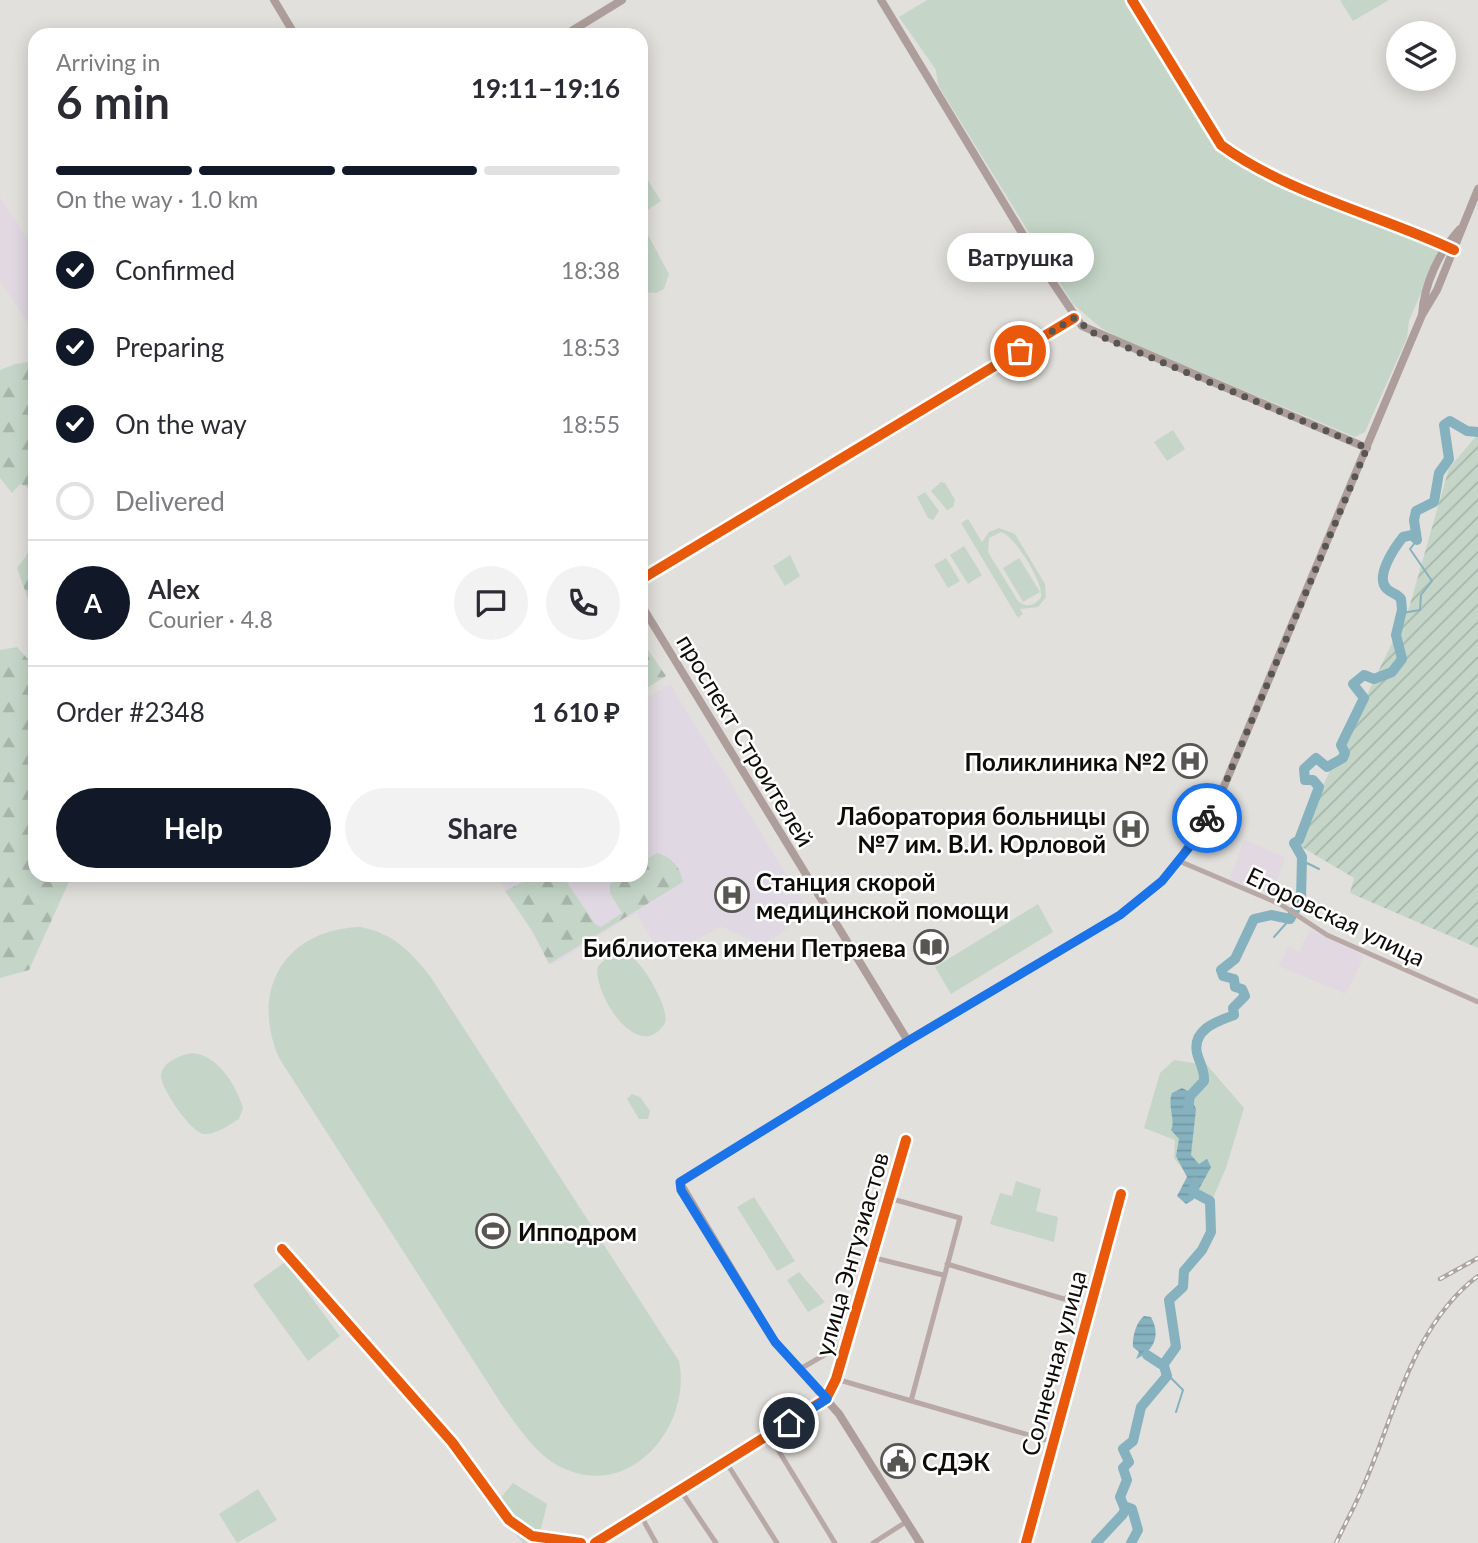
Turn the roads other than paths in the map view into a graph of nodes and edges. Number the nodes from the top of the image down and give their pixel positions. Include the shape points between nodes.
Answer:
1 (274, 0) edge
2 (622, 0) edge
3 (881, 0) edge
4 (1132, 0) edge
5 (291, 28) edge
6 (576, 28) edge
7 (1478, 189) edge
8 (1460, 229) junction
9 (1446, 246) junction
10 (1454, 250) junction
11 (1422, 315) junction
12 (1074, 318) junction
13 (1367, 448) junction
14 (648, 575) edge
15 (648, 616) edge
16 (1179, 862) junction
17 (1478, 1002) edge
18 (908, 1041) junction
19 (906, 1140) dead end
20 (1121, 1194) dead end
21 (889, 1198) junction
22 (282, 1249) dead end
23 (872, 1257) junction
24 (947, 1264) junction
25 (943, 1275) junction
26 (1097, 1282) junction
27 (847, 1342) junction
28 (800, 1369) junction
29 (836, 1379) junction
30 (827, 1399) junction
31 (911, 1401) junction
32 (769, 1435) junction
33 (1053, 1442) junction
34 (726, 1462) junction
35 (681, 1491) junction
36 (641, 1516) junction
37 (906, 1522) junction
38 (581, 1543) edge
39 (595, 1543) edge
40 (656, 1543) edge
41 (716, 1543) edge
42 (777, 1543) edge
43 (835, 1543) edge
44 (873, 1543) edge
45 (920, 1543) edge
46 (1026, 1543) edge

1 - 5 main road
2 - 6 main road
3 - 12 main road
4 - 9 street via 1221,145 1320,195
7 - 8 main road
8 - 9 main road
8 - 10 main road
9 - 10 street
9 - 11 main road via 1425,295
10 - 11 main road
11 - 13 main road
12 - 13 main road via 1095,334
12 - 14 street
13 - 16 main road via 1222,791
15 - 18 main road, проспект Строителей
16 - 17 street, Егоровская улица via 1290,910 1327,935
16 - 18 main road via 1120,915
18 - 28 main road via 679,1185 768,1331
19 - 21 street, улица Энтузиастов
20 - 26 street, Солнечная улица
21 - 23 street, улица Энтузиастов
21 - 24 street via 960,1218
22 - 38 street via 452,1442 509,1520 532,1536
23 - 25 street
23 - 27 street, улица Энтузиастов
24 - 25 street
24 - 26 street via 1064,1299
25 - 31 street
26 - 33 street, Солнечная улица
27 - 28 street
27 - 29 street, улица Энтузиастов
28 - 30 main road
29 - 30 street, улица Энтузиастов
29 - 31 street
30 - 32 street
30 - 37 main road
31 - 33 street
32 - 34 street
32 - 43 street
33 - 46 street, Солнечная улица
34 - 35 street
34 - 42 street
35 - 36 street
35 - 41 street
36 - 39 street
36 - 40 street
37 - 44 street
37 - 45 main road

